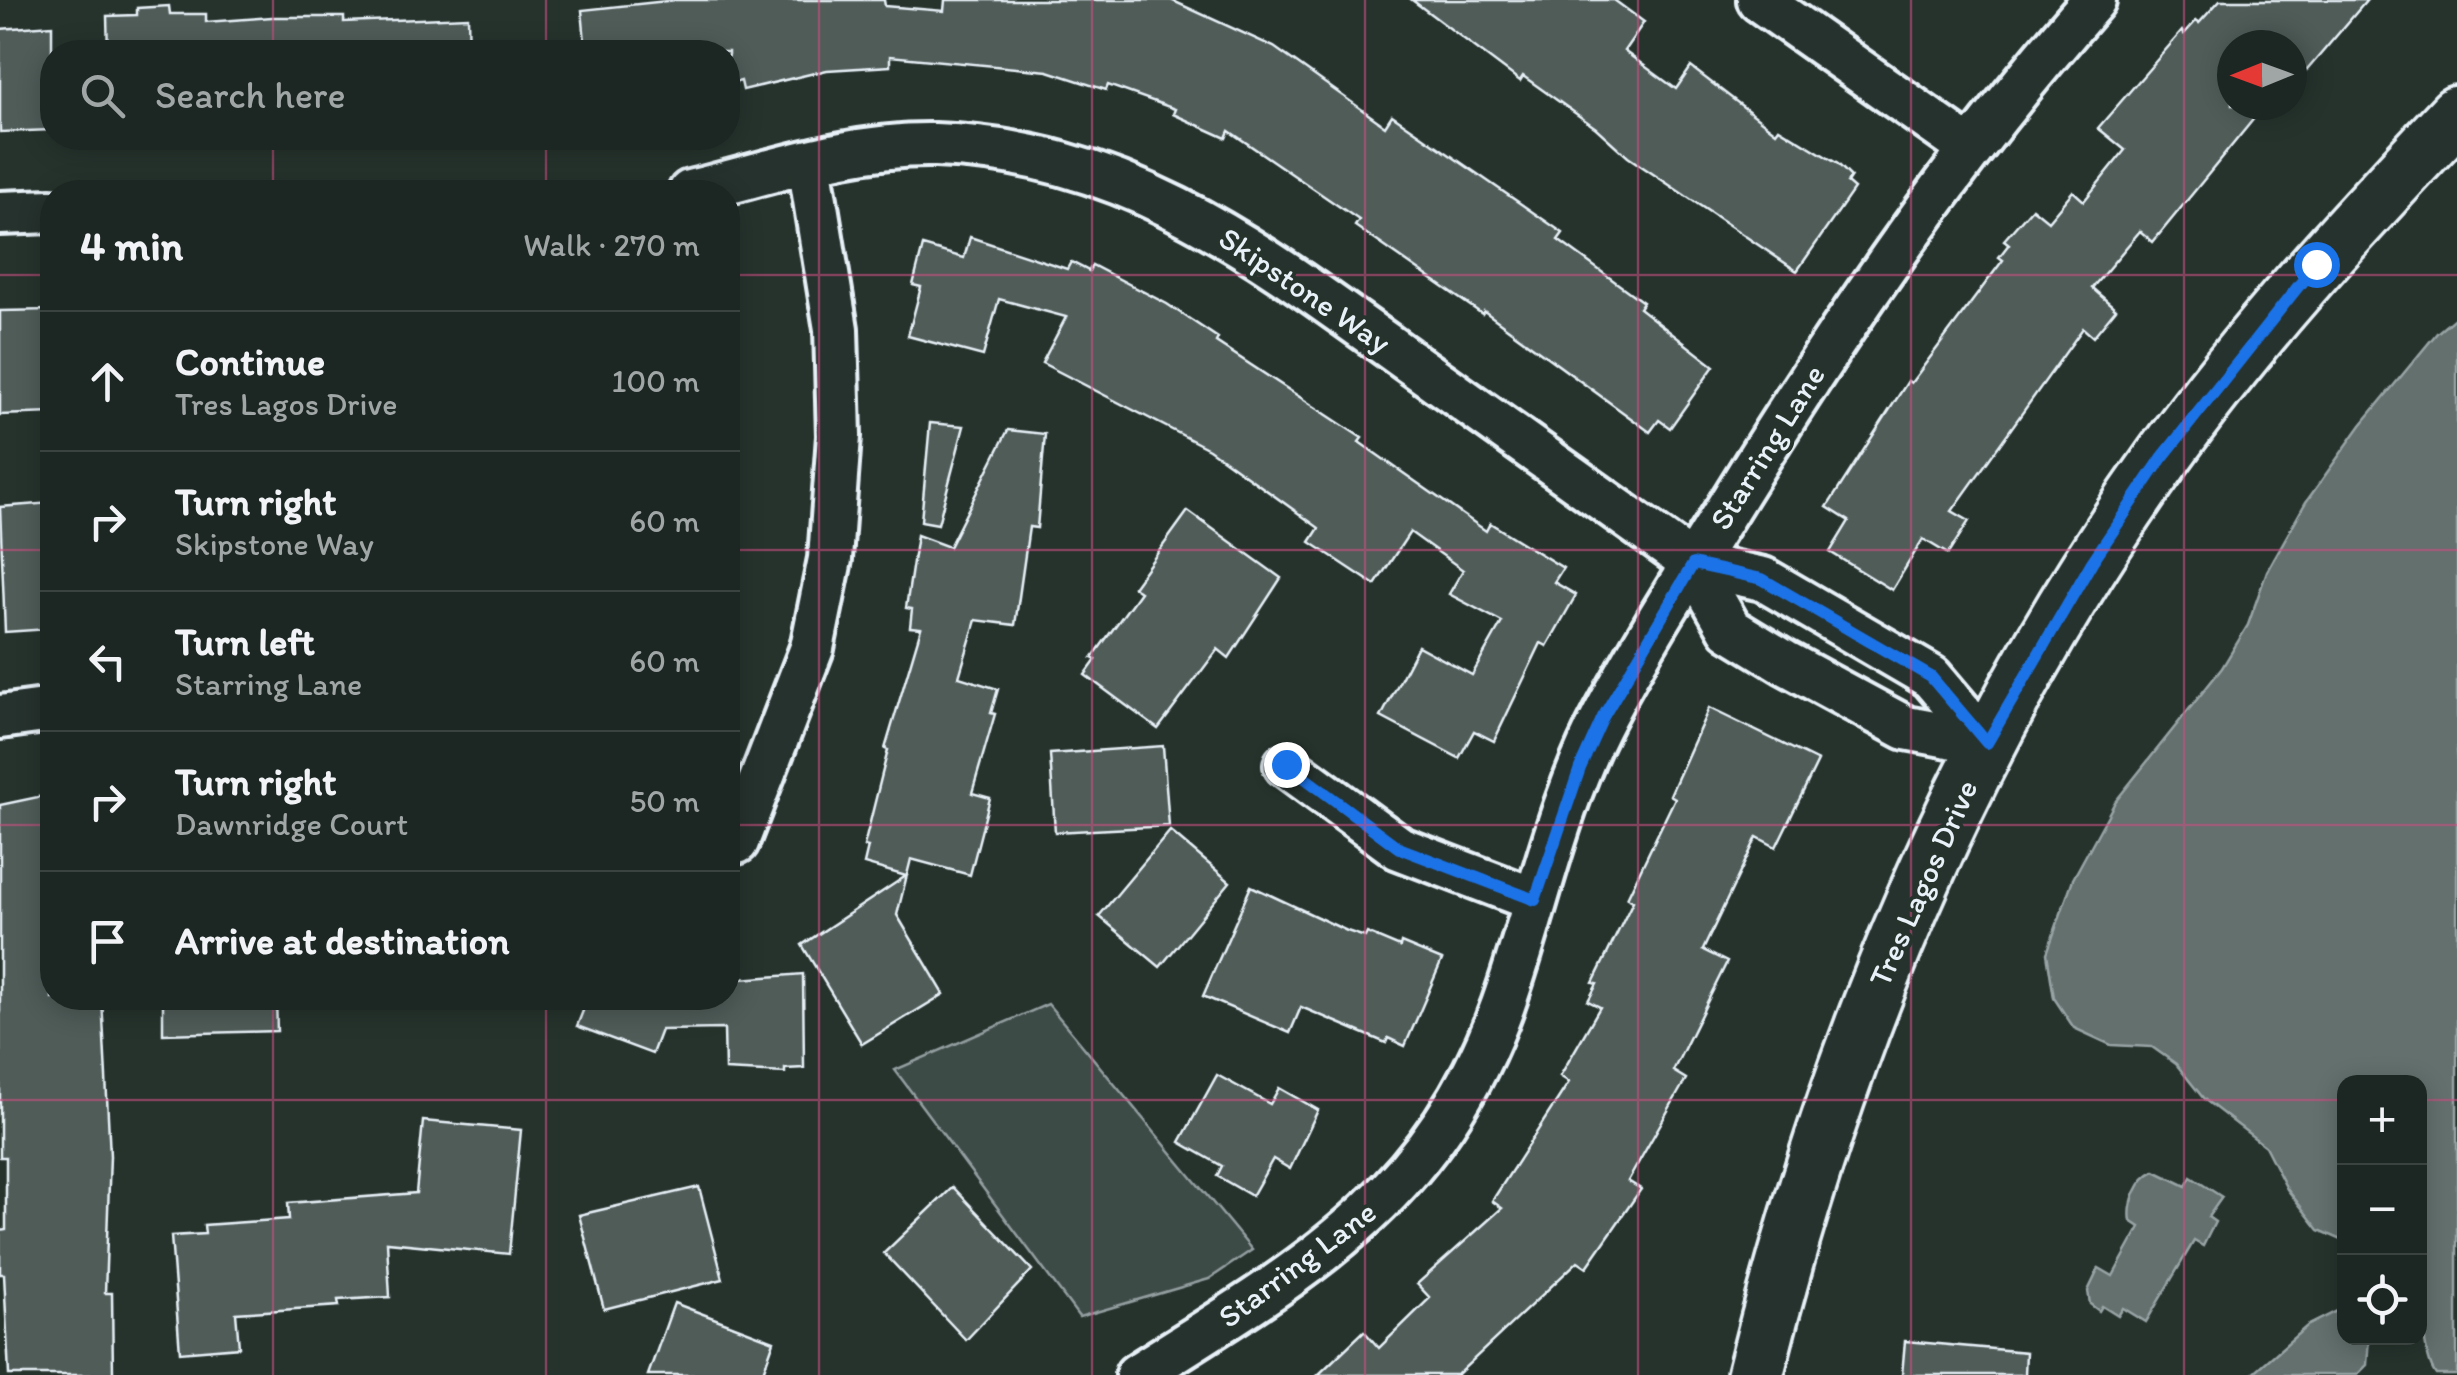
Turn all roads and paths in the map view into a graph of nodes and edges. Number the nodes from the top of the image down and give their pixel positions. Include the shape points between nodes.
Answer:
1 (1759, 0) edge
2 (2094, 0) edge
3 (2457, 114) edge
4 (1970, 148) junction
5 (809, 164) junction
6 (740, 180) edge
7 (40, 212) edge
8 (0, 213) edge
9 (1693, 564) junction
10 (40, 712) edge
11 (0, 717) edge
12 (1987, 743) junction
13 (1286, 764) dead end
14 (740, 834) edge
15 (1535, 900) junction
16 (1138, 1375) edge
17 (1755, 1375) edge

1 - 4 street
2 - 4 street, Starring Lane
3 - 12 street, Tres Lagos Drive via 2316,264 2162,458 2092,562
4 - 9 street, Starring Lane via 1890,256
5 - 6 street, Skipstone Way
5 - 9 street, Skipstone Way via 932,145 1013,152 1090,171 1158,199 1248,245
5 - 14 street via 836,329 839,436 830,559 812,648
7 - 8 street
9 - 12 street, Skipstone Way via 1762,579 1931,677
9 - 12 street, Skipstone Way via 1730,629 1784,662 1906,728
9 - 15 street, Starring Lane via 1595,734
10 - 11 street
12 - 17 street, Tres Lagos Drive via 1890,949 1837,1088
13 - 15 street via 1399,848
15 - 16 street, Starring Lane via 1502,1008 1429,1148 1376,1210 1322,1254

